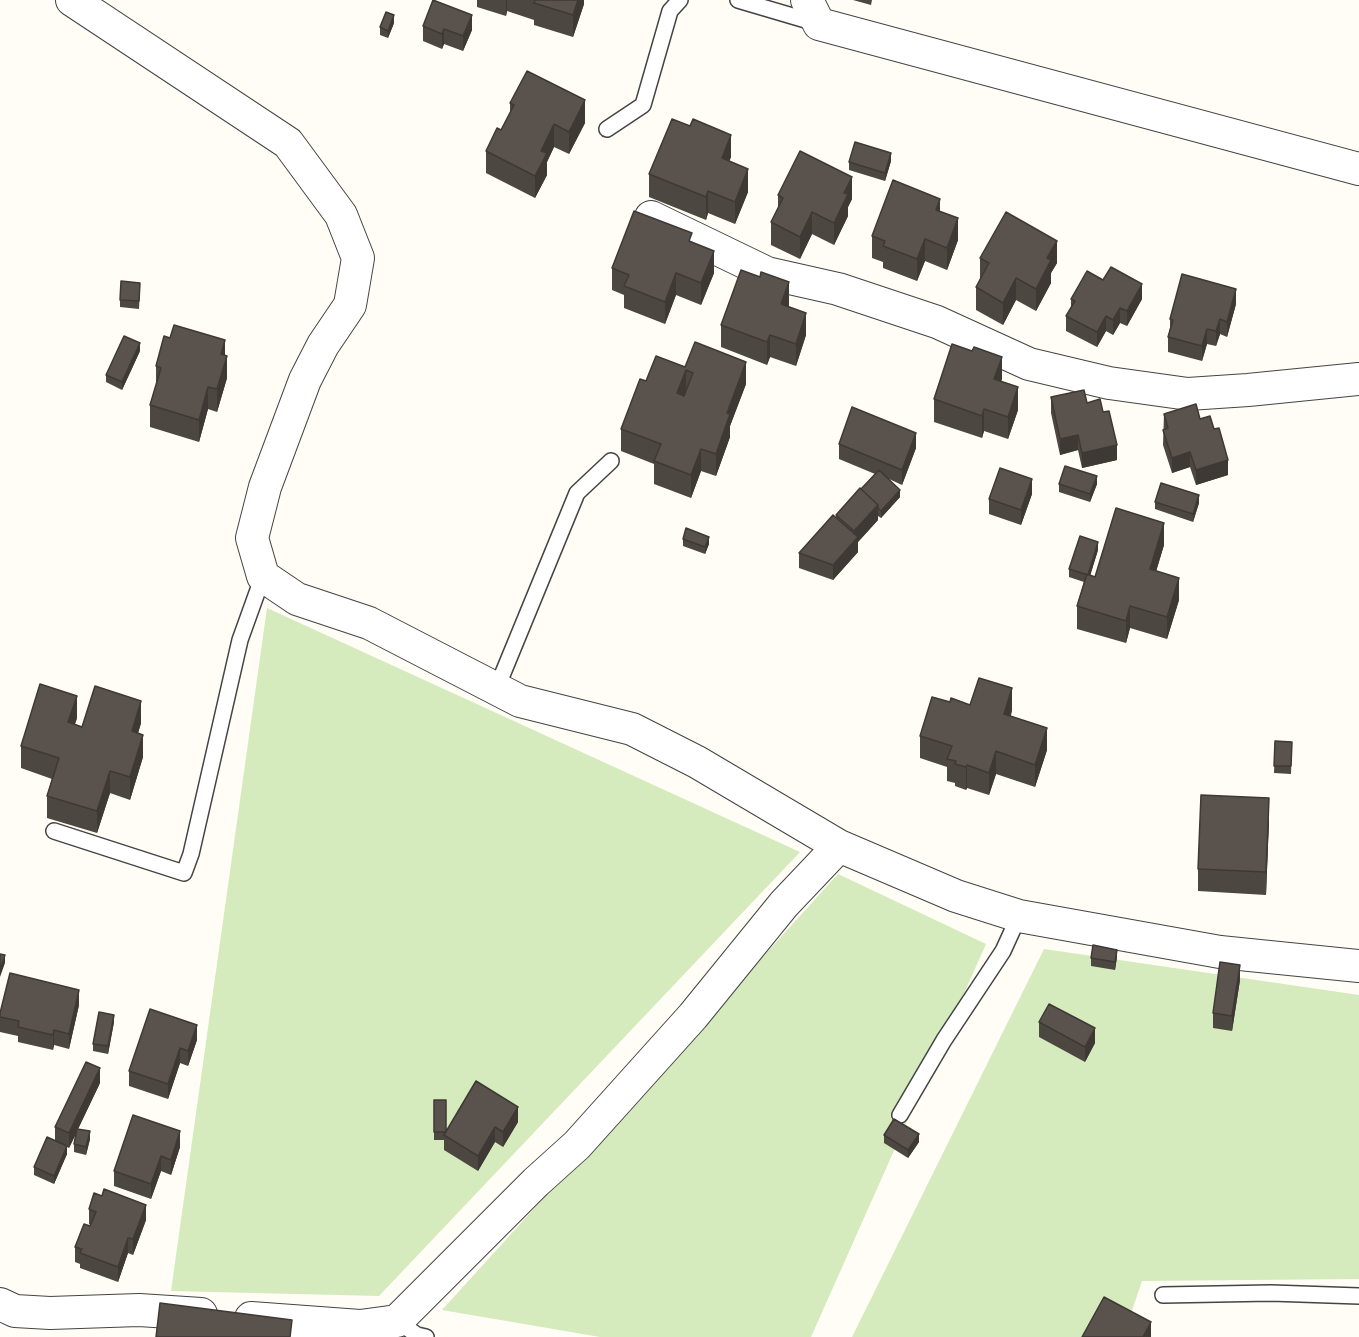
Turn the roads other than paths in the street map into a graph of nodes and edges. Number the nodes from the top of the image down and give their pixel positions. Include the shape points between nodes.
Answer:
1 (72, 0) edge
2 (680, 0) edge
3 (738, 0) edge
4 (813, 12) edge
5 (607, 129) dead end
6 (1359, 169) edge
7 (651, 217) edge
8 (1359, 379) edge
9 (611, 461) dead end
10 (263, 576) junction
11 (496, 690) junction
12 (54, 831) dead end
13 (839, 846) junction
14 (1019, 916) junction
15 (1359, 966) edge
16 (900, 1115) dead end
17 (1162, 1296) dead end
18 (1359, 1296) edge
19 (0, 1304) edge
20 (397, 1321) junction
21 (359, 1331) edge
22 (426, 1337) edge

1 - 10 street via 288,143 341,215 358,258 350,305 304,380 265,487 252,538
2 - 5 lane via 670,10 643,105
3 - 4 lane
4 - 6 street
7 - 8 street via 767,273 838,290 937,322 1029,364 1109,383 1188,393
9 - 11 lane via 577,493
10 - 11 street via 297,599 369,623
10 - 12 lane via 240,640 184,873
11 - 13 street via 520,701 632,729 697,762
13 - 14 street via 956,896
13 - 20 street via 784,904 693,1016 577,1145
14 - 15 street via 1220,952
14 - 16 lane via 1003,951
17 - 18 lane
19 - 21 street via 15,1311 50,1314 139,1310
20 - 21 street
20 - 22 lane

